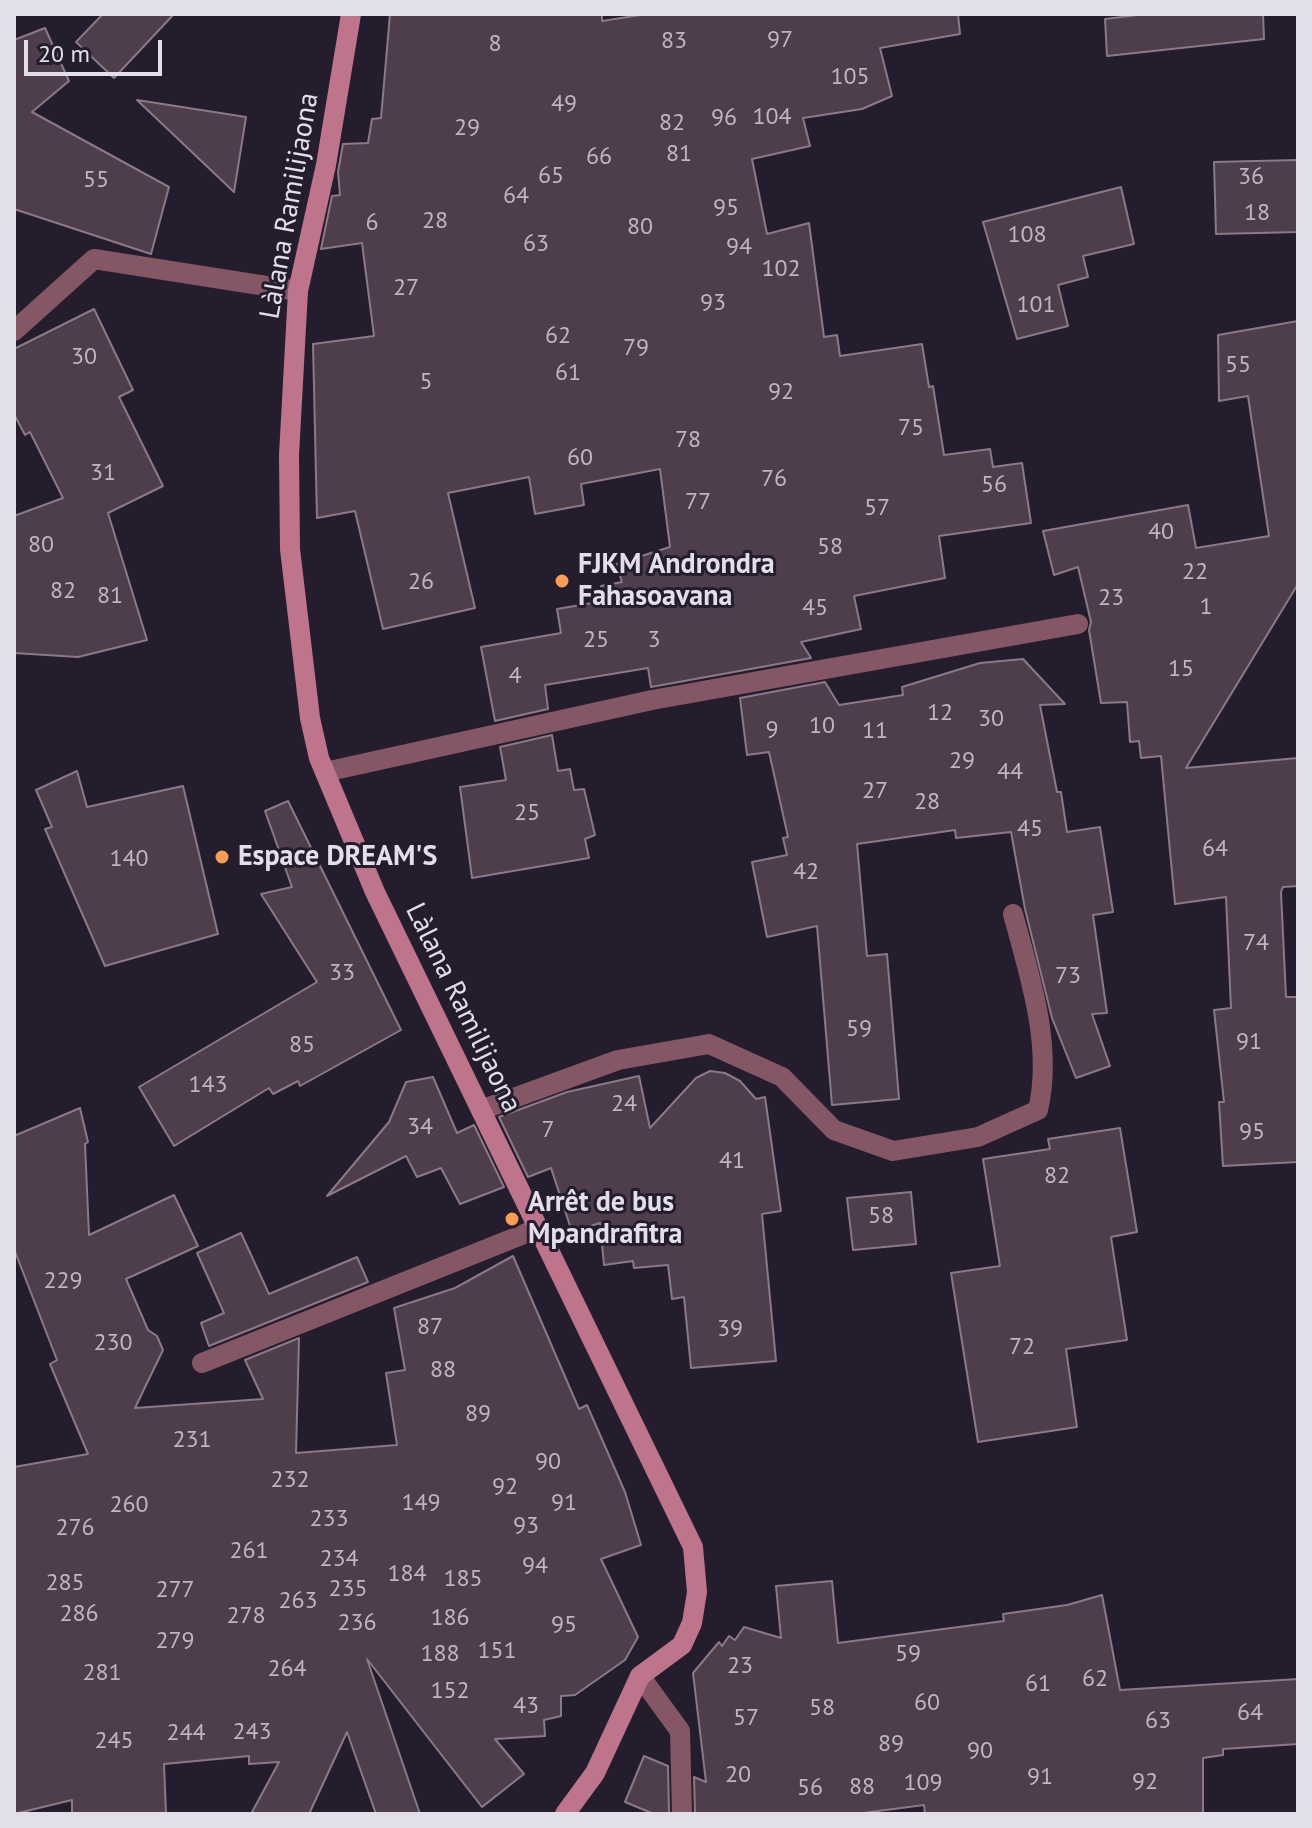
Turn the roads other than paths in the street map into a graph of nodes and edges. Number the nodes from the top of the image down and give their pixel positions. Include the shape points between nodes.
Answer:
1 (351, 14) edge
2 (298, 291) junction
3 (14, 331) edge
4 (1078, 624) dead end
5 (325, 772) junction
6 (1013, 914) dead end
7 (481, 1110) junction
8 (539, 1228) junction
9 (202, 1363) dead end
10 (640, 1676) junction
11 (565, 1814) edge
12 (682, 1814) edge

1 - 2 street, Làlana Ramilijaona
2 - 3 street via 94,259
2 - 5 street, Làlana Ramilijaona via 290,549 310,718
4 - 5 street via 652,700
5 - 7 street, Làlana Ramilijaona via 375,892
6 - 7 street via 1034,992 1045,1080 1038,1110 978,1137 893,1151 834,1130 782,1077 709,1044 618,1060
7 - 8 street, Làlana Ramilijaona
8 - 9 street
8 - 10 street, Làlana Ramilijaona via 693,1547 697,1592 692,1623 682,1645
10 - 11 street, Làlana Ramilijaona via 595,1773
10 - 12 street via 680,1731

